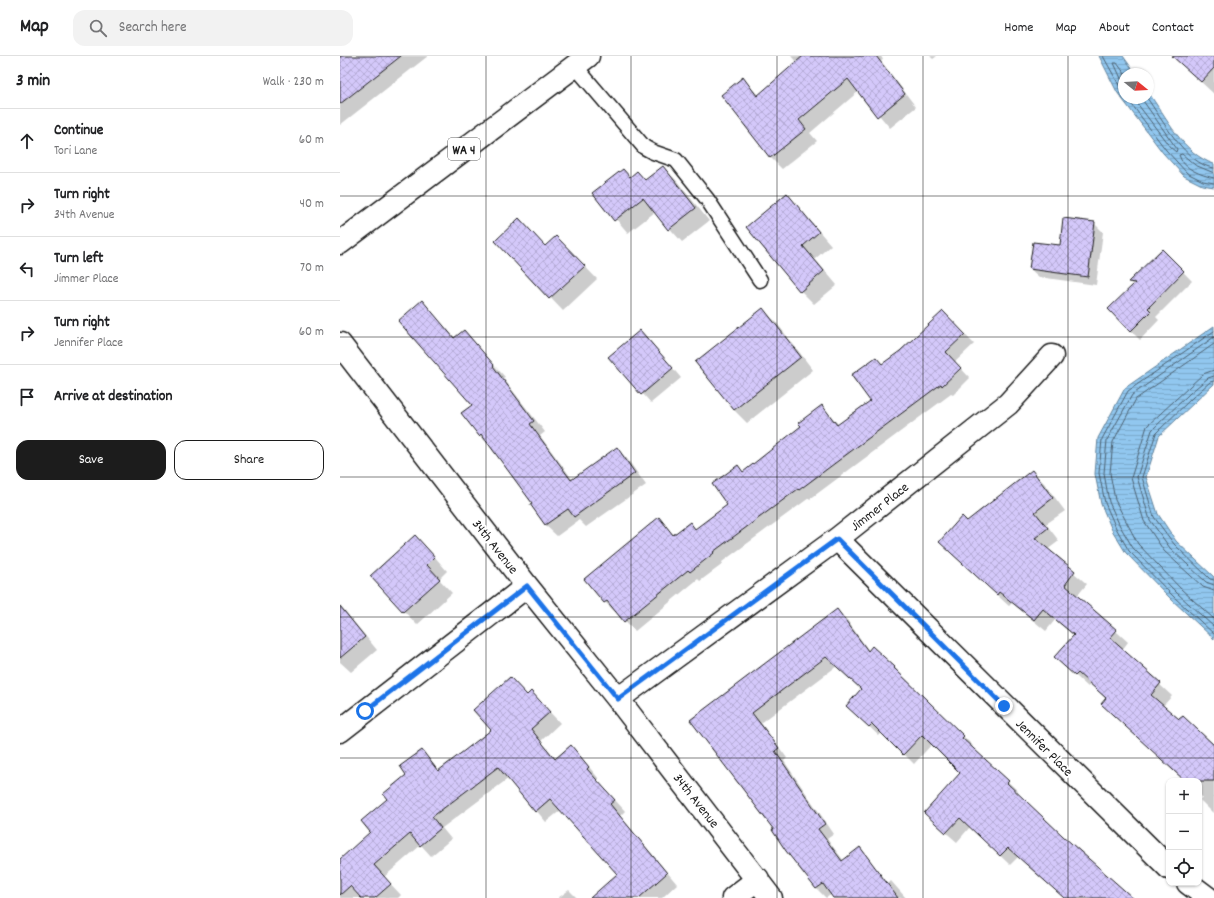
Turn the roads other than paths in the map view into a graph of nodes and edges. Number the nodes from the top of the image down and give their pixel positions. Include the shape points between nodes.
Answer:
1 (581, 61) edge
2 (340, 243) edge
3 (760, 280) dead end
4 (340, 344) edge
5 (1052, 356) dead end
6 (837, 539) junction
7 (527, 586) junction
8 (618, 699) junction
9 (340, 731) edge
10 (1166, 865) edge
11 (758, 879) junction
12 (1192, 886) edge
13 (733, 898) edge
14 (771, 898) edge
15 (1208, 898) edge

1 - 2 street, WA 4
1 - 3 lane via 644,147 676,160 707,199
4 - 7 street, 34th Avenue
5 - 6 street, Jimmer Place via 1008,404
6 - 8 street, Jimmer Place
6 - 10 street, Jennifer Place
7 - 8 street, 34th Avenue
7 - 9 street
8 - 11 street, 34th Avenue
11 - 13 street
11 - 14 street, 34th Avenue
12 - 15 street

